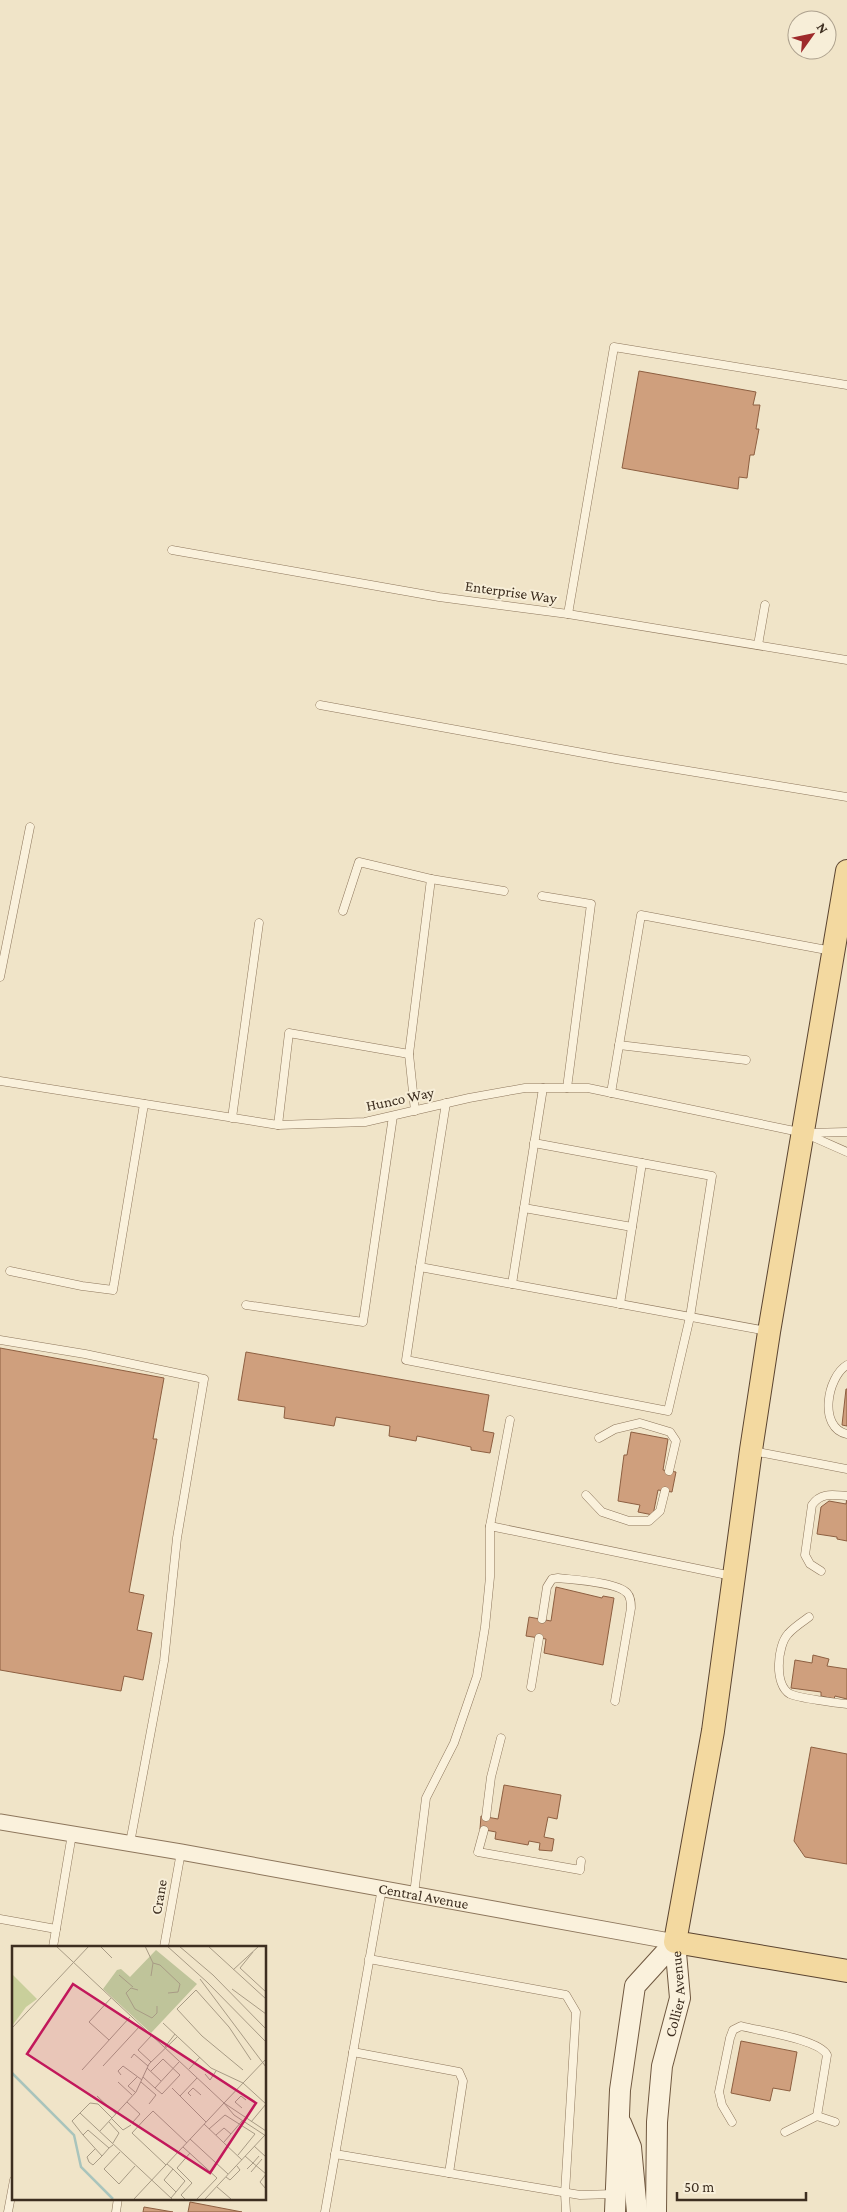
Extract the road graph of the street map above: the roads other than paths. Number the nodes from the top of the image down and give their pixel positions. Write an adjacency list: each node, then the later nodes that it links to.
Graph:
1 (847, 386): 4 (lane)
2 (172, 550): 4 (lane, Enterprise Way)
3 (765, 605): 5 (lane)
4 (568, 614): 5 (lane, Enterprise Way)
5 (758, 645): 6 (lane, Enterprise Way)
6 (847, 660)
7 (320, 706): 8 (lane)
8 (847, 797)
9 (30, 827): 17 (lane)
10 (847, 871): 16 (main road)
11 (431, 879): 12 (lane); 14 (lane); 19 (lane)
12 (504, 891)
13 (542, 896): 23 (lane)
14 (343, 911)
15 (259, 923): 29 (lane)
16 (833, 951): 18 (lane); 32 (main road)
17 (0, 977)
18 (619, 1045): 20 (lane); 24 (lane)
19 (409, 1054): 27 (lane); 30 (lane)
20 (746, 1060)
21 (0, 1081): 25 (lane, Hunco Way)
22 (543, 1088): 23 (lane, Hunco Way); 26 (lane, Hunco Way); 33 (lane)
23 (567, 1088): 24 (lane, Hunco Way)
24 (611, 1093): 32 (lane, Hunco Way)
25 (144, 1104): 29 (lane, Hunco Way); 39 (lane)
26 (446, 1104): 27 (lane, Hunco Way); 38 (lane)
27 (415, 1111): 28 (lane, Hunco Way)
28 (393, 1116): 30 (lane, Hunco Way); 42 (lane)
29 (232, 1118): 30 (lane, Hunco Way)
30 (278, 1125)
31 (847, 1132): 32 (lane, Hunco Way)
32 (804, 1133): 34 (lane, Hunco Way); 44 (main road)
33 (534, 1143): 35 (lane); 36 (lane)
34 (847, 1152)
35 (642, 1163): 37 (lane); 43 (lane)
36 (524, 1208): 37 (lane); 40 (lane)
37 (632, 1227): 41 (lane)
38 (420, 1267): 40 (lane); 43 (lane)
39 (10, 1271)
40 (512, 1284): 41 (lane)
41 (620, 1304): 43 (lane)
42 (246, 1305)
43 (690, 1317): 44 (lane)
44 (769, 1332): 50 (main road)
45 (0, 1340): 70 (lane)
46 (847, 1365): 48 (lane)
47 (510, 1420): 56 (lane)
48 (847, 1434)
49 (599, 1438): 52 (lane)
50 (751, 1450): 51 (lane); 58 (main road)
51 (847, 1469)
52 (669, 1471)
53 (664, 1491): 54 (lane)
54 (586, 1495)
55 (847, 1496): 57 (lane)
56 (490, 1526): 58 (lane); 74 (lane)
57 (821, 1572)
58 (734, 1577): 77 (main road)
59 (808, 1617): 64 (lane)
60 (542, 1619): 63 (lane)
61 (539, 1638): 62 (lane)
62 (531, 1687)
63 (615, 1701)
64 (847, 1704)
65 (501, 1738): 66 (lane)
66 (486, 1817)
67 (0, 1822): 69 (street, Central Avenue)
68 (484, 1830): 72 (lane)
69 (72, 1834): 70 (street, Central Avenue); 76 (lane)
70 (130, 1843): 71 (street, Central Avenue)
71 (182, 1852): 73 (street, Central Avenue); 79 (lane, Crane)
72 (581, 1861)
73 (382, 1888): 74 (street, Central Avenue); 80 (lane)
74 (414, 1894): 77 (street, Central Avenue)
75 (0, 1919): 76 (lane)
76 (56, 1930): 78 (lane)
77 (675, 1942): 81 (main road, Central Avenue); 83 (main road, Collier Avenue); 97 (main road, Collier Avenue)
78 (53, 1946)
79 (164, 1946)
80 (370, 1959): 82 (lane); 91 (lane)
81 (847, 1971)
82 (353, 2052): 88 (lane); 89 (lane)
83 (618, 2116): 92 (main road, Collier Avenue); 96 (main road)
84 (817, 2116): 85 (lane); 86 (lane); 87 (lane)
85 (732, 2122)
86 (834, 2122)
87 (785, 2132)
88 (335, 2154): 89 (lane); 94 (lane)
89 (449, 2173): 91 (lane)
90 (12, 2191): 93 (lane)
91 (565, 2193): 92 (lane); 95 (lane)
92 (615, 2203)
93 (8, 2212)
94 (325, 2212)
95 (566, 2212)
96 (637, 2212)
97 (656, 2212)

